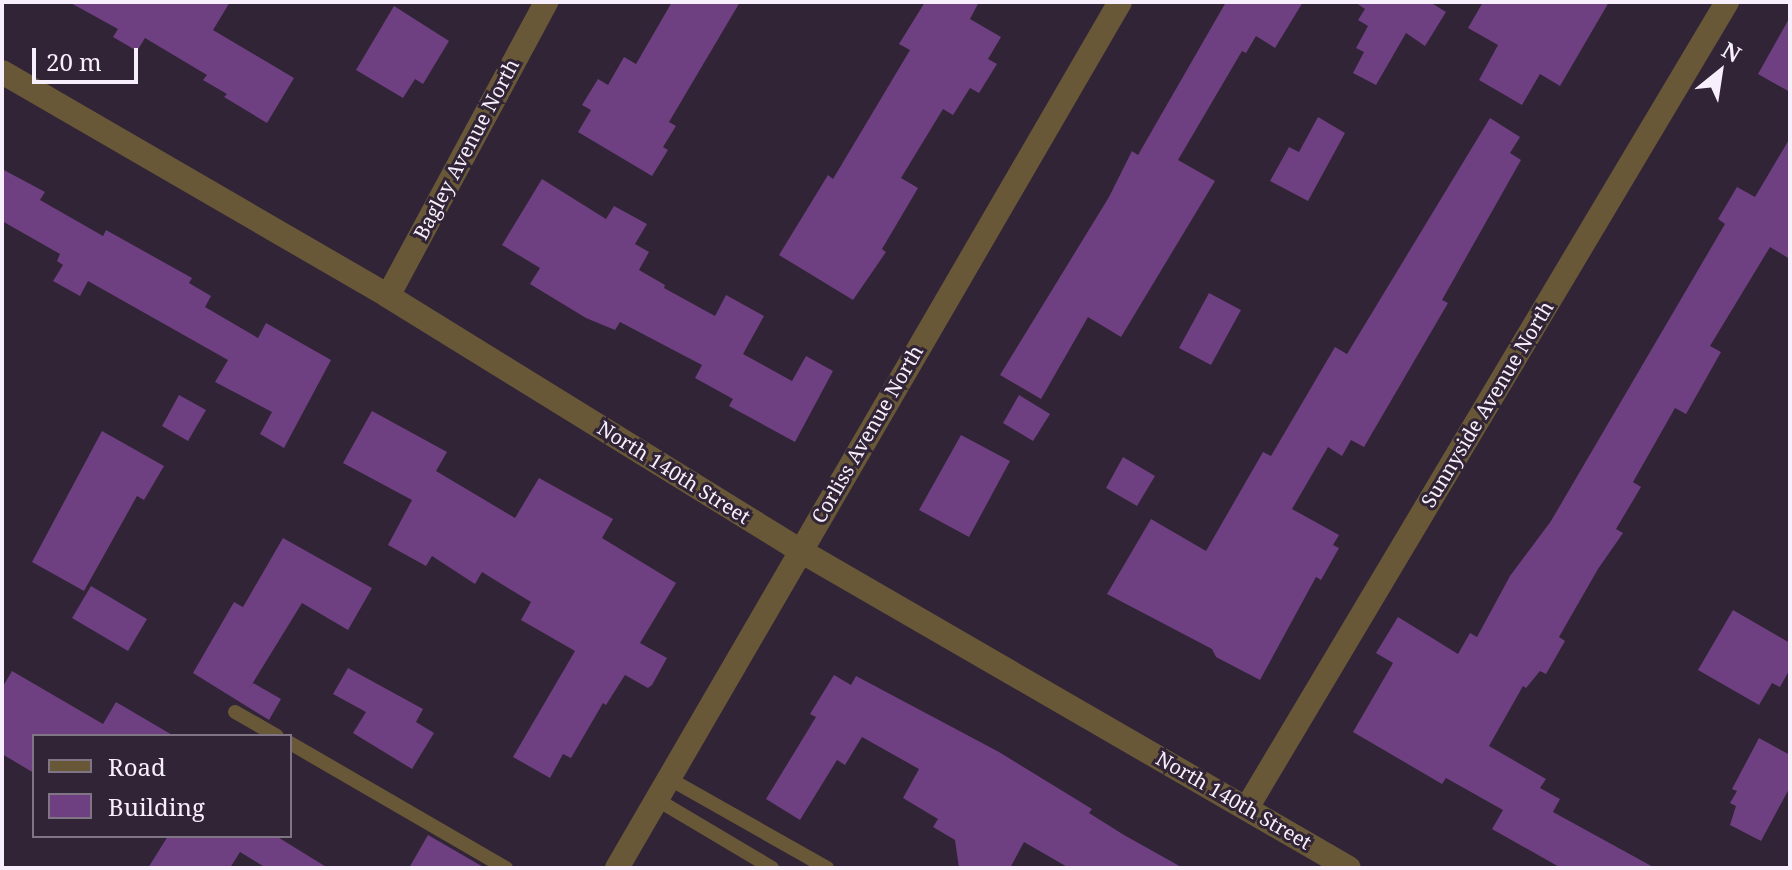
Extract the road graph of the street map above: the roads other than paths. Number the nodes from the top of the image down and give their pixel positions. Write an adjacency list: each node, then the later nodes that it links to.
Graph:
1 (546, 2): 5 (street, Bagley Avenue North)
2 (1120, 2): 6 (street, Corliss Avenue North)
3 (1727, 2): 12 (street, Sunnyside Avenue North)
4 (2, 72): 5 (street, North 140th Street)
5 (388, 296): 6 (street, North 140th Street)
6 (799, 550): 10 (street, Corliss Avenue North); 12 (street, North 140th Street)
7 (235, 712): 8 (lane)
8 (274, 734)
9 (292, 744): 13 (lane)
10 (668, 778): 11 (street, Corliss Avenue North); 16 (lane)
11 (656, 799): 14 (street, Corliss Avenue North); 15 (lane)
12 (1248, 806): 17 (street, North 140th Street)
13 (506, 868)
14 (617, 868)
15 (772, 868)
16 (827, 868)
17 (1349, 868)

